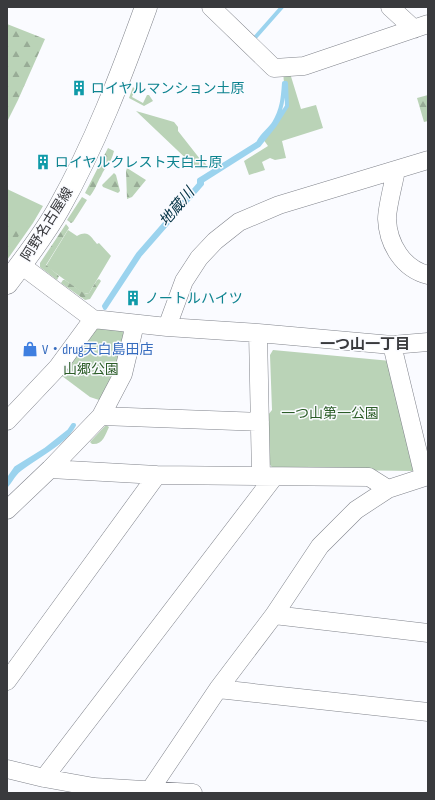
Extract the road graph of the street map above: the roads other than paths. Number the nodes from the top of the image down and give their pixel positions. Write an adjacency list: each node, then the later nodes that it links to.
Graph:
1 (146, 7): 7 (main road, 阿野名古屋線)
2 (211, 7): 4 (street)
3 (390, 7): 4 (street)
4 (421, 27)
5 (428, 160): 6 (street)
6 (396, 170): 8 (street); 12 (street)
7 (21, 265): 9 (main road, 阿野名古屋線); 10 (street)
8 (428, 274)
9 (7, 283)
10 (94, 319): 11 (street); 17 (street)
11 (135, 324): 12 (street); 16 (street)
12 (167, 327): 13 (street)
13 (258, 333): 15 (street); 18 (street)
14 (428, 342): 15 (street)
15 (392, 345): 21 (street)
16 (101, 416): 18 (street); 19 (street)
17 (7, 421)
18 (260, 422): 22 (street)
19 (50, 469): 20 (street); 24 (street)
20 (157, 476): 22 (street); 27 (street)
21 (426, 476): 23 (street)
22 (268, 477): 23 (street); 31 (street)
23 (388, 489): 25 (street)
24 (7, 510)
25 (274, 614): 26 (street); 28 (street)
26 (428, 633)
27 (7, 681)
28 (218, 689): 29 (street); 32 (street)
29 (428, 712)
30 (7, 768): 31 (street)
31 (44, 778): 32 (street)
32 (148, 792): 33 (street)
33 (193, 793)

